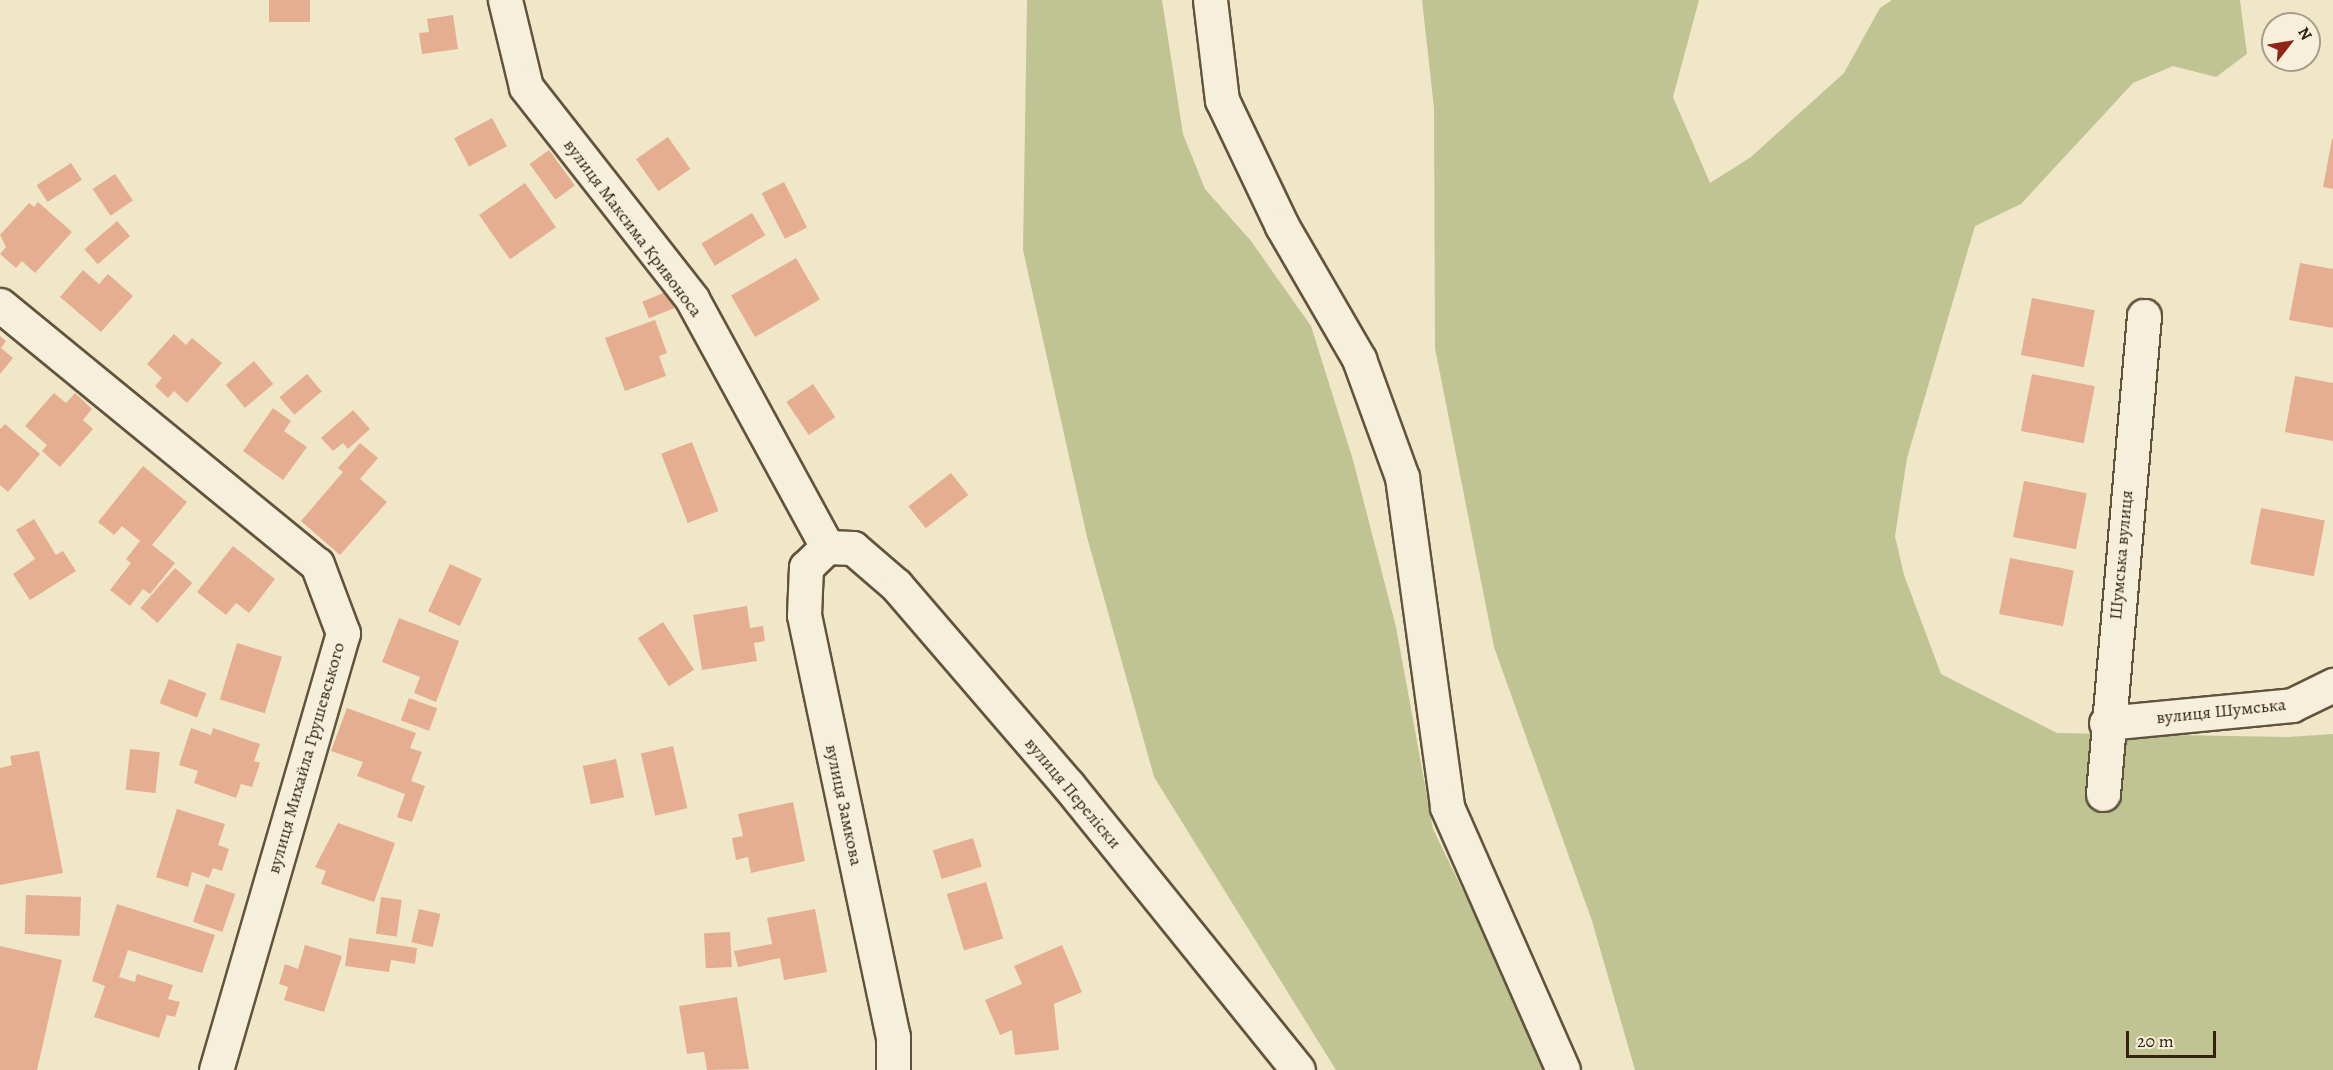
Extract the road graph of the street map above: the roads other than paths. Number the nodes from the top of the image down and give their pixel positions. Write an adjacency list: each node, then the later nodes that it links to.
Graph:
1 (505, 0): 5 (street, вулиця Максима Кривоноса)
2 (1210, 0): 12 (street)
3 (0, 306): 9 (street, вулиця Михайла Грушевського)
4 (2144, 316): 7 (street, Шумська вулиця)
5 (827, 547): 10 (street, вулиця Замкова); 11 (street, вулиця Переліски)
6 (2333, 685): 7 (street, вулиця Шумська)
7 (2106, 723): 8 (street, Шумська вулиця)
8 (2103, 794)
9 (216, 1070)
10 (893, 1070)
11 (1298, 1070)
12 (1563, 1070)

